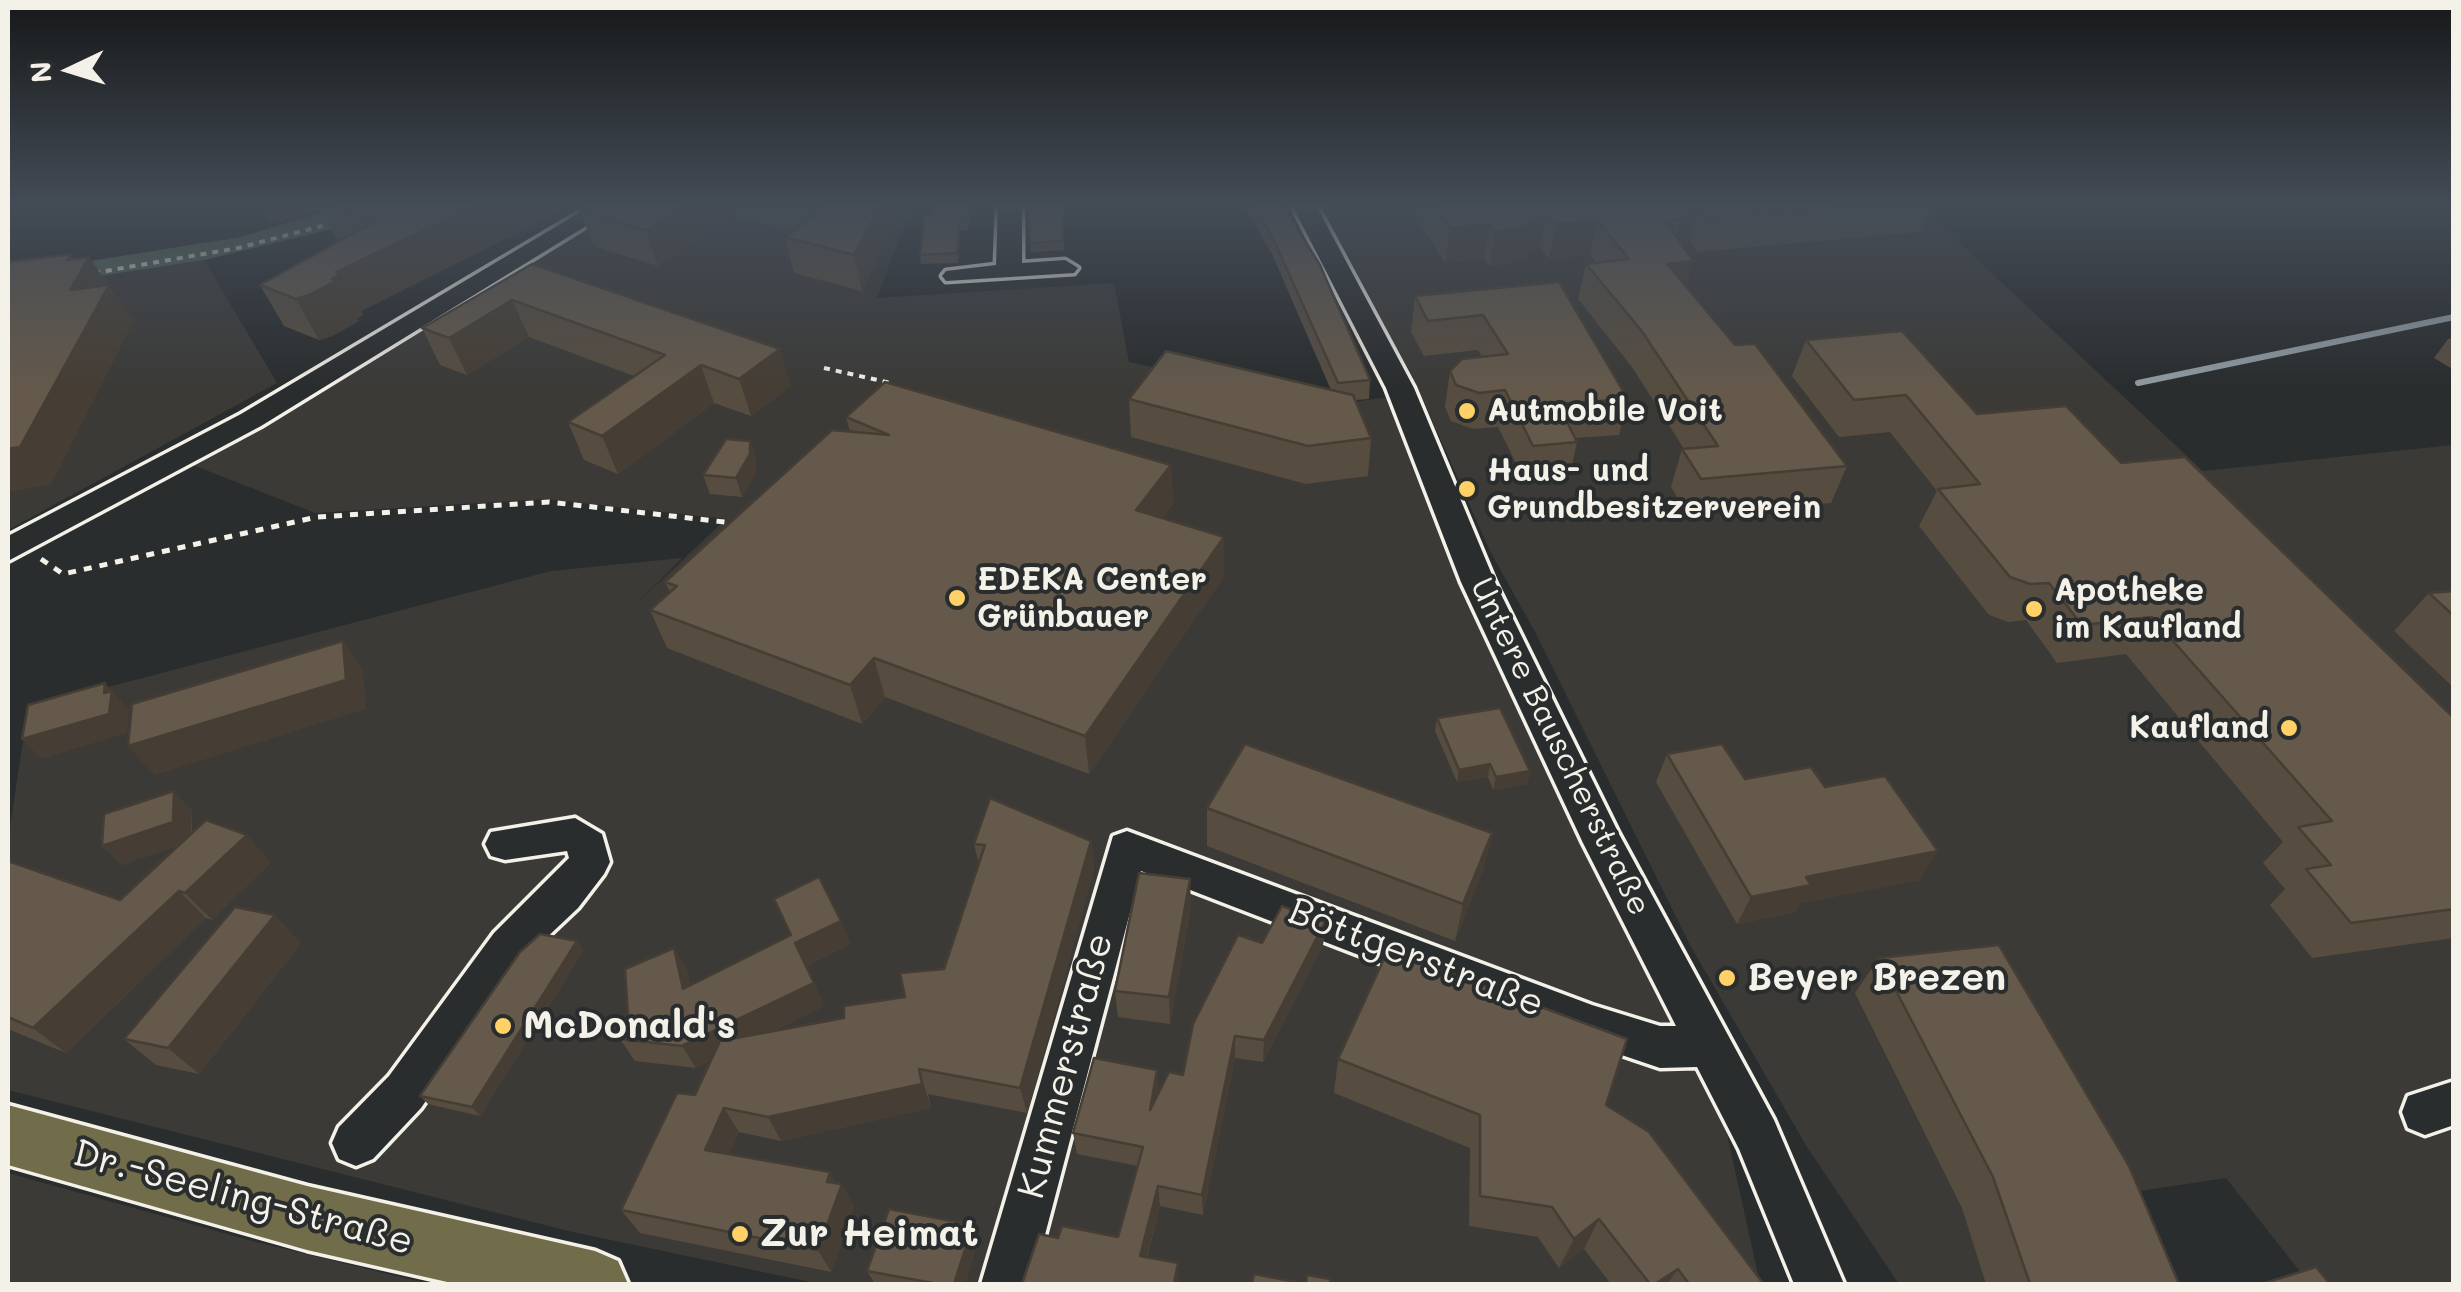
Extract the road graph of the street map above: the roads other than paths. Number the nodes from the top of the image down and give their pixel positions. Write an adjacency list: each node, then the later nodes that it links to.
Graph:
1 (505, 267): 7 (street)
2 (1009, 267): 5 (street)
3 (1337, 267): 10 (street, Untere Bauscherstraße)
4 (1065, 268): 5 (street)
5 (1009, 272): 6 (street)
6 (955, 276)
7 (12, 547)
8 (505, 844): 12 (street)
9 (1127, 848): 10 (street, Böttgerstraße); 14 (street, Kummerstraße)
10 (1710, 1046): 15 (street, Untere Bauscherstraße)
11 (8, 1135): 13 (main road, Dr.-Seeling-Straße)
12 (356, 1143)
13 (595, 1284)
14 (1006, 1284)
15 (1819, 1284)

